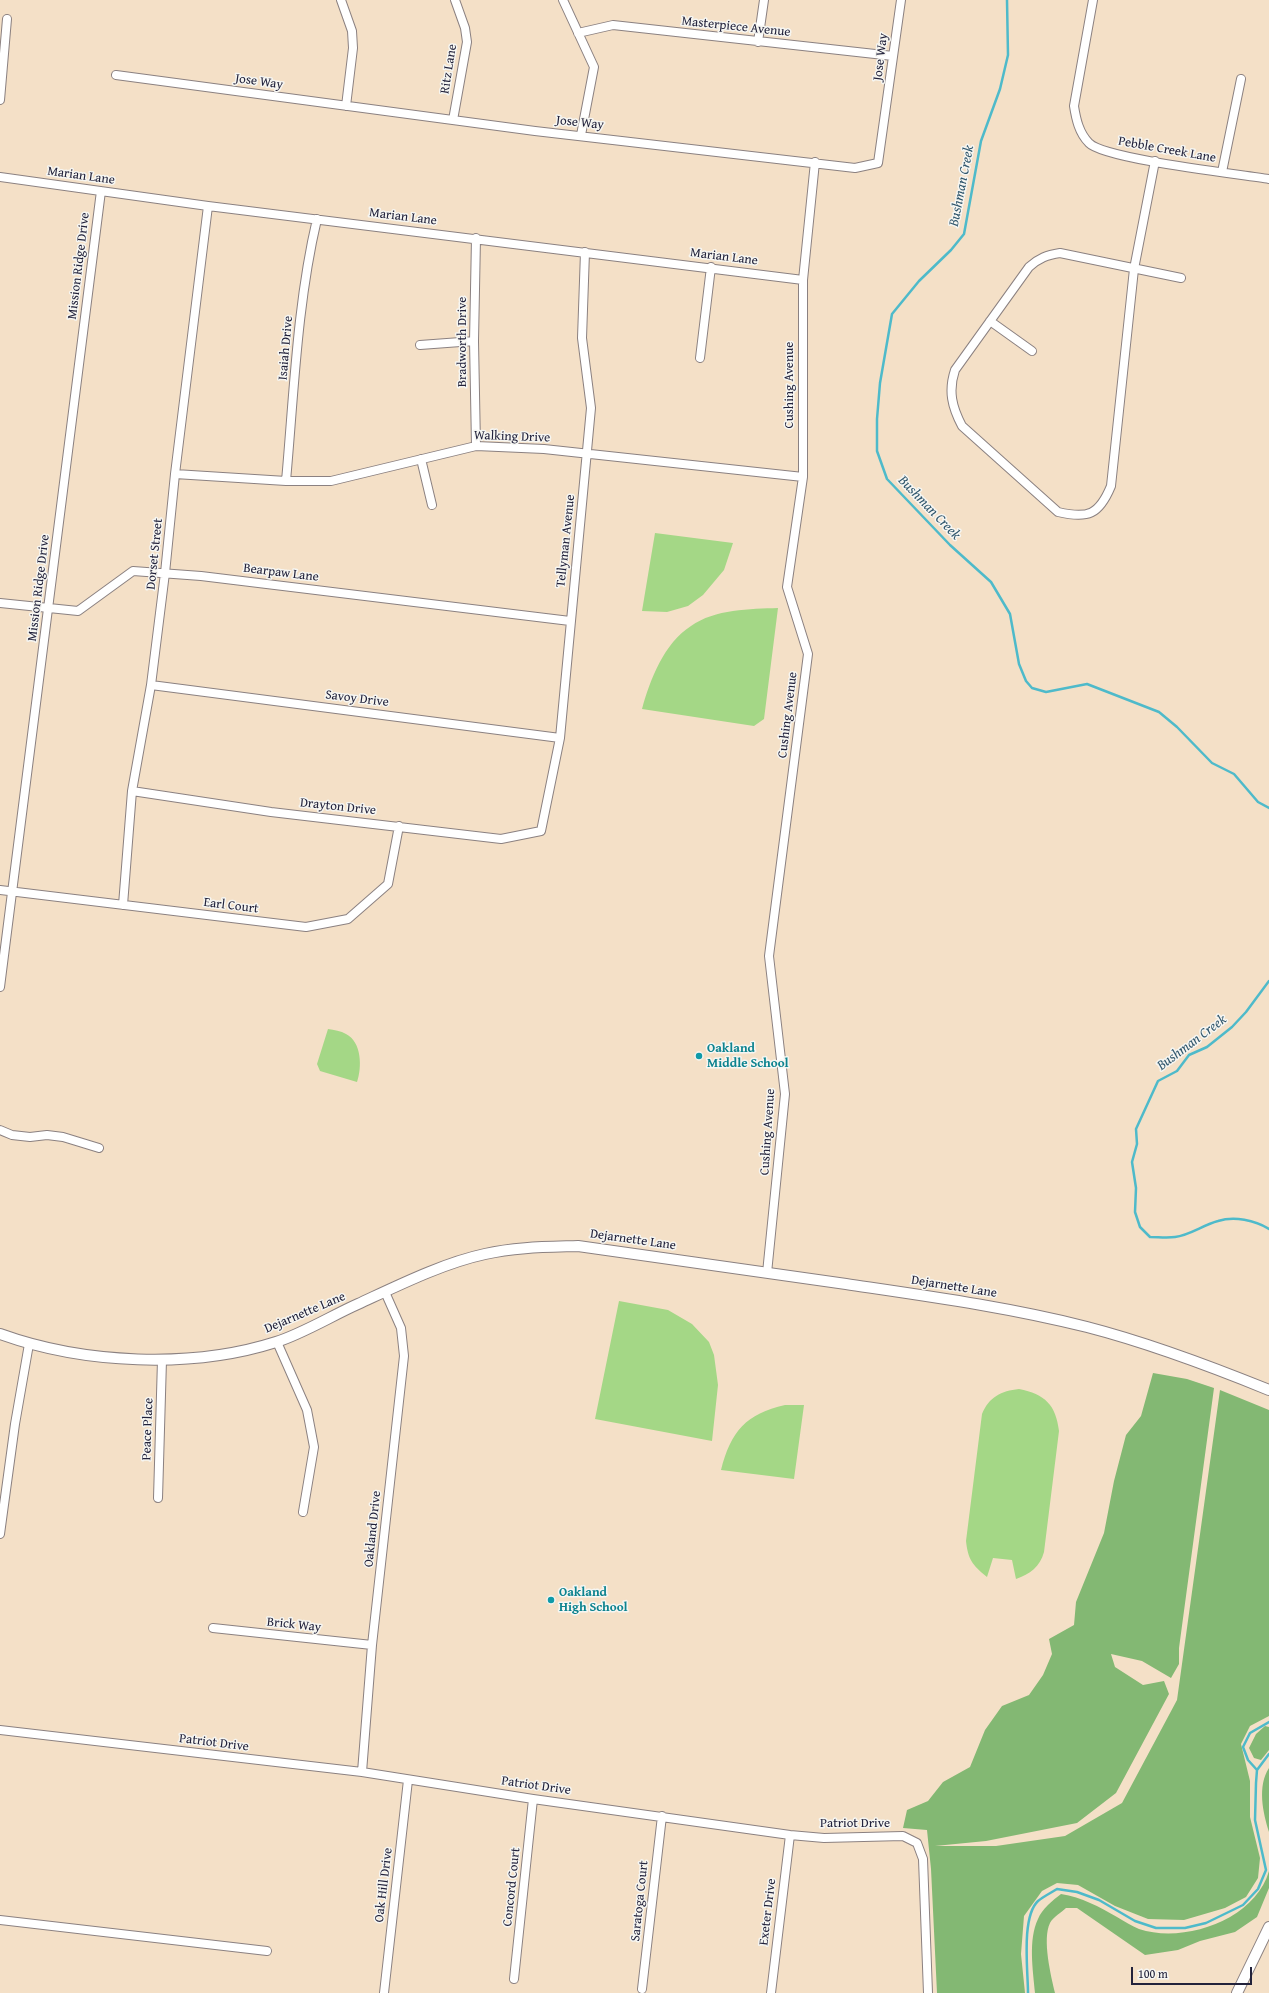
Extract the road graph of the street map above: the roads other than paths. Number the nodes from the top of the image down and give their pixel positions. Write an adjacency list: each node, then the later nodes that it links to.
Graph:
1 (341, 0): 14 (street)
2 (455, 0): 15 (street, Ritz Lane)
3 (563, 0): 8 (street)
4 (764, 0): 9 (street)
5 (901, 0): 10 (street, Jose Way)
6 (1093, 0): 17 (street, Pebble Creek Lane)
7 (7, 19): 13 (street)
8 (578, 32): 9 (street, Masterpiece Avenue); 16 (street)
9 (758, 42): 10 (street, Masterpiece Avenue)
10 (893, 56): 18 (street, Jose Way)
11 (116, 75): 14 (street, Jose Way)
12 (1241, 79): 19 (street, Pebble Creek Lane)
13 (0, 100)
14 (346, 106): 15 (street, Jose Way)
15 (453, 120): 16 (street, Jose Way)
16 (581, 135): 18 (street, Jose Way)
17 (1155, 161): 19 (street, Pebble Creek Lane); 28 (street)
18 (815, 162): 30 (street, Cushing Avenue)
19 (1222, 172): 21 (street, Pebble Creek Lane)
20 (0, 177): 22 (street, Marian Lane)
21 (1269, 179)
22 (101, 191): 23 (street, Marian Lane); 45 (street, Mission Ridge Drive)
23 (208, 206): 24 (street, Marian Lane); 39 (street, Dorset Street)
24 (317, 219): 25 (street, Marian Lane); 41 (street, Isaiah Drive)
25 (476, 238): 26 (street, Marian Lane); 32 (street, Bradworth Drive)
26 (585, 252): 27 (street, Marian Lane); 37 (street, Tellyman Avenue)
27 (710, 267): 30 (street, Marian Lane); 35 (street)
28 (1134, 270): 29 (street); 31 (street); 31 (street)
29 (1181, 278)
30 (802, 280): 40 (street, Cushing Avenue)
31 (990, 321): 34 (street)
32 (474, 341): 33 (street); 36 (street, Bradworth Drive)
33 (420, 345)
34 (1032, 351)
35 (700, 358)
36 (476, 446): 37 (street, Walking Drive); 38 (street, Walking Drive)
37 (586, 455): 40 (street, Walking Drive); 46 (street, Tellyman Avenue)
38 (421, 459): 41 (street, Walking Drive); 42 (street)
39 (175, 474): 41 (street, Walking Drive); 43 (street, Dorset Street)
40 (803, 477): 58 (street, Cushing Avenue)
41 (286, 480)
42 (432, 505)
43 (165, 573): 45 (street, Bearpaw Lane); 46 (street, Bearpaw Lane); 47 (street, Dorset Street)
44 (0, 603): 45 (street, Bearpaw Lane)
45 (48, 607): 53 (street, Mission Ridge Drive)
46 (570, 621): 48 (street, Tellyman Avenue)
47 (151, 685): 48 (street, Savoy Drive); 49 (street, Dorset Street)
48 (560, 738): 51 (street, Tellyman Avenue)
49 (132, 791): 50 (street, Drayton Drive); 54 (street, Dorset Street)
50 (399, 826): 51 (street, Drayton Drive); 54 (street, Earl Court)
51 (541, 831)
52 (0, 890): 53 (street, Earl Court)
53 (13, 892): 54 (street, Earl Court); 55 (street, Mission Ridge Drive)
54 (123, 905)
55 (0, 988)
56 (0, 1130): 57 (street)
57 (99, 1148)
58 (767, 1273): 59 (main road, Dejarnette Lane); 64 (main road, Dejarnette Lane)
59 (385, 1292): 61 (main road, Dejarnette Lane); 69 (street, Oakland Drive)
60 (0, 1334): 62 (main road, Dejarnette Lane)
61 (277, 1342): 63 (main road, Dejarnette Lane); 66 (street)
62 (29, 1344): 63 (main road, Dejarnette Lane); 67 (street)
63 (162, 1360): 65 (street, Peace Place)
64 (1269, 1390)
65 (158, 1498)
66 (303, 1512)
67 (0, 1534)
68 (213, 1628): 69 (street, Brick Way)
69 (372, 1645): 71 (street, Oakland Drive)
70 (0, 1730): 71 (street, Patriot Drive)
71 (362, 1772): 72 (street, Patriot Drive)
72 (408, 1780): 73 (street, Patriot Drive); 81 (street, Oak Hill Drive)
73 (533, 1799): 74 (street, Patriot Drive); 79 (street, Concord Court)
74 (662, 1816): 75 (street, Patriot Drive); 80 (street, Saratoga Court)
75 (790, 1834): 82 (street, Exeter Drive); 83 (street, Patriot Drive)
76 (0, 1920): 78 (street)
77 (1269, 1927): 84 (main road)
78 (267, 1950)
79 (514, 1979)
80 (642, 1989)
81 (384, 1993)
82 (771, 1993)
83 (928, 1993)
84 (1237, 1993)

